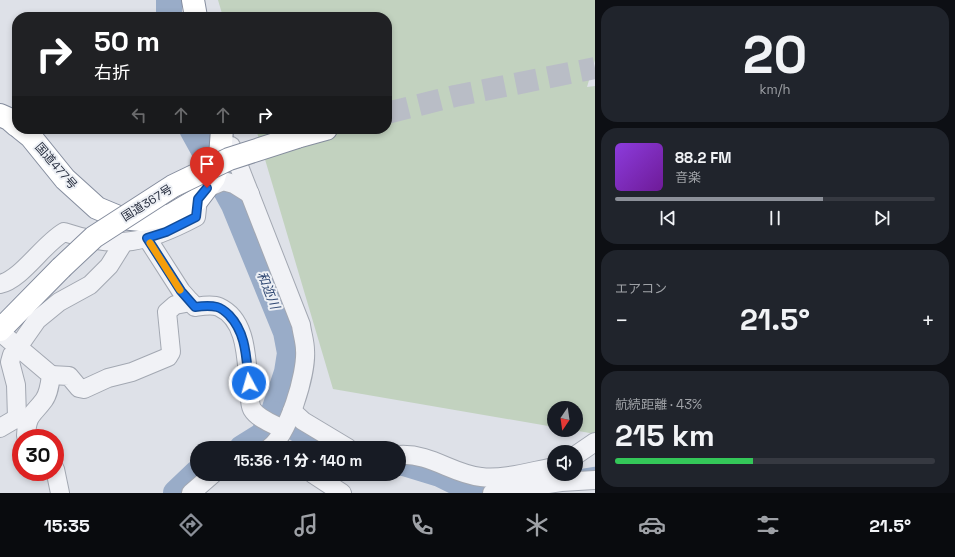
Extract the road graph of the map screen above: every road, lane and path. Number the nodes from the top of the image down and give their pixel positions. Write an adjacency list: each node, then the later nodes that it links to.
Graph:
1 (193, 0): 2 (highway)
2 (195, 12)
3 (24, 134): 7 (highway, 国道477号)
4 (222, 134): 7 (highway)
5 (225, 134): 8 (street)
6 (308, 134): 13 (highway, 国道367号, bridge)
7 (203, 194): 8 (street); 9 (street)
8 (250, 194): 17 (street)
9 (147, 238): 10 (street); 12 (street)
10 (124, 242): 11 (street); 14 (street)
11 (0, 284)
12 (191, 302): 16 (street); 20 (street)
13 (0, 331): 16 (street)
14 (23, 340)
15 (12, 355): 18 (street)
16 (51, 375): 18 (street)
17 (292, 411): 21 (street); 22 (street)
18 (24, 426): 19 (street)
19 (0, 428)
20 (275, 441)
21 (277, 441)
22 (336, 441)
23 (595, 442): 24 (street)
24 (583, 450)
25 (406, 454): 26 (street)
26 (547, 480)
27 (583, 480): 28 (street)
28 (595, 480)
29 (58, 481): 33 (street)
30 (205, 481): 34 (street)
31 (324, 481): 35 (street)
32 (560, 481): 36 (street)
33 (60, 493)
34 (191, 493)
35 (342, 493)
36 (492, 493)

